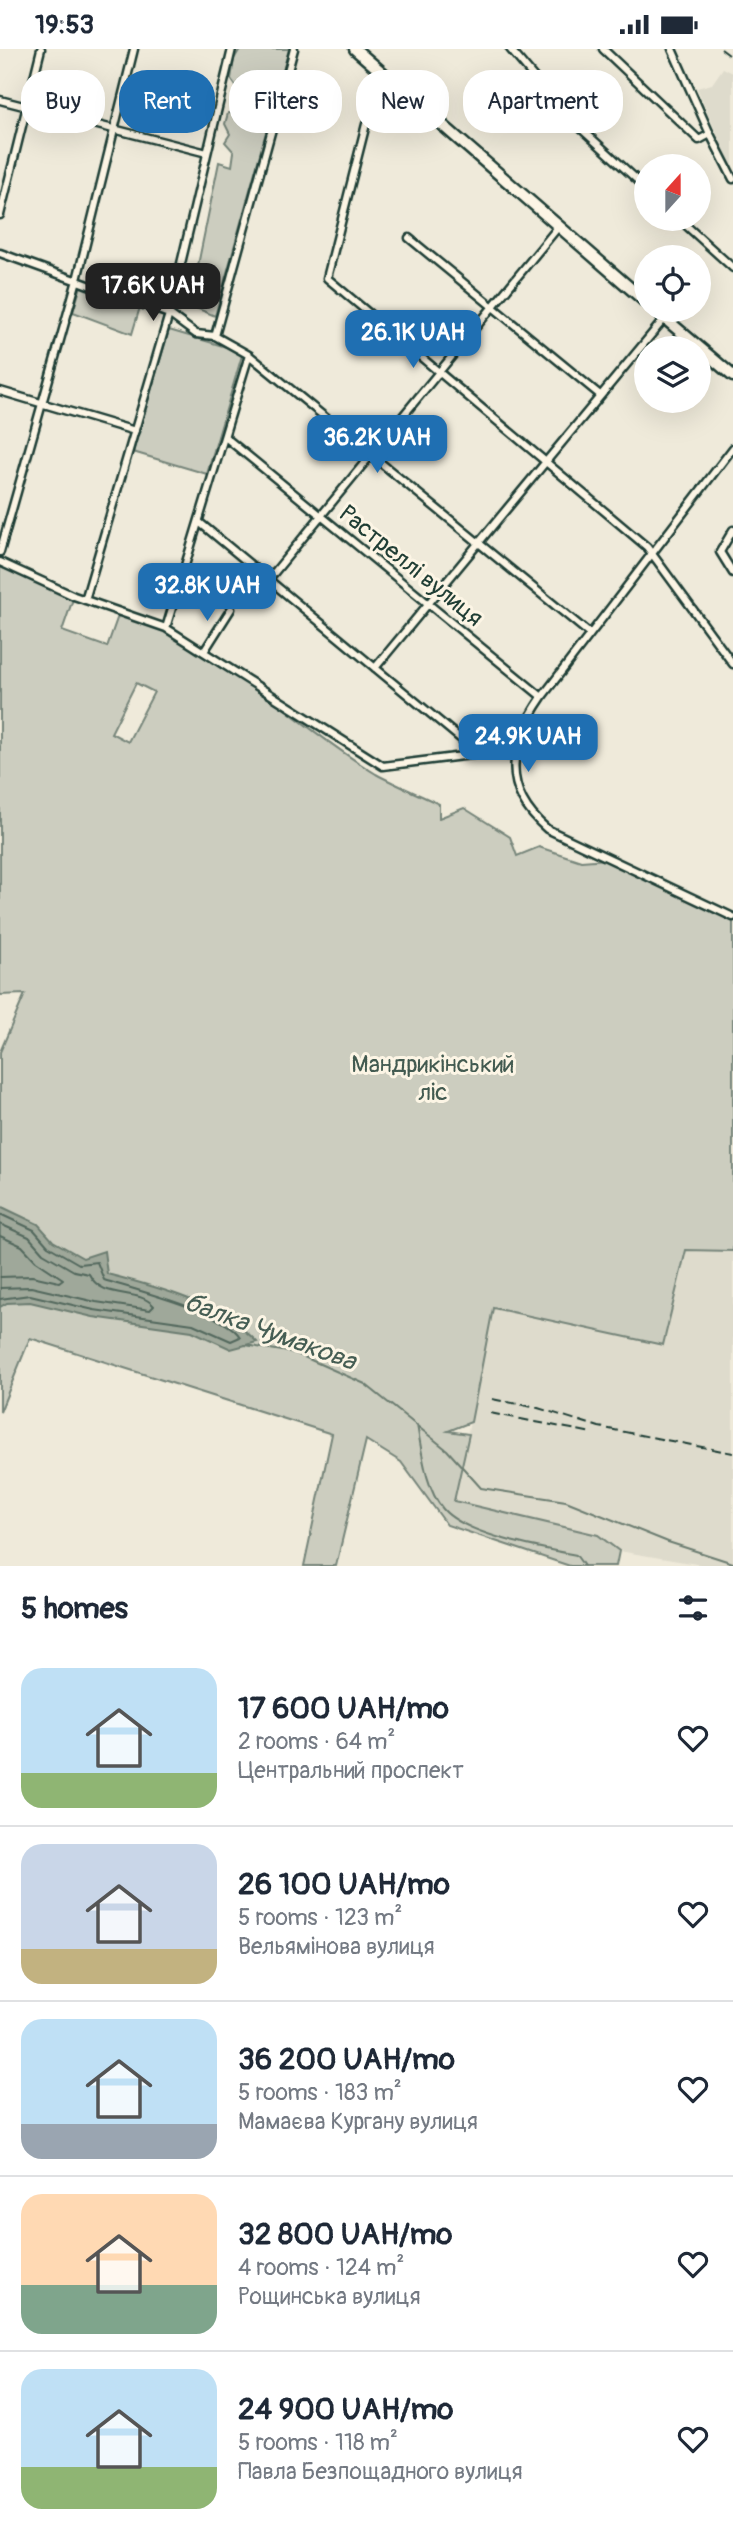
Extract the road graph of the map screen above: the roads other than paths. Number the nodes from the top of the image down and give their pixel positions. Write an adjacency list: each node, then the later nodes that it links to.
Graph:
1 (41, 49): 9 (street)
2 (134, 49): 14 (street)
3 (232, 49): 17 (street)
4 (294, 49): 32 (street)
5 (355, 49): 21 (main road)
6 (510, 49): 18 (street)
7 (603, 49): 16 (street)
8 (672, 49): 16 (street)
9 (35, 70)
10 (0, 100): 11 (street)
11 (21, 106)
12 (21, 124): 20 (street)
13 (105, 127): 14 (street)
14 (114, 129): 17 (street); 26 (street)
15 (364, 133): 34 (street)
16 (709, 134): 19 (street)
17 (207, 153): 29 (street)
18 (634, 177)
19 (733, 179)
20 (0, 215)
21 (559, 226): 27 (main road); 28 (street)
22 (692, 231): 25 (street)
23 (410, 238): 28 (street)
24 (0, 253): 26 (street)
25 (733, 268)
26 (77, 280): 29 (street); 38 (street)
27 (634, 292)
28 (492, 305): 34 (street); 37 (street)
29 (169, 314): 32 (street); 39 (street)
30 (662, 322): 37 (street)
31 (670, 322): 35 (main road)
32 (215, 336): 33 (street)
33 (249, 355): 40 (street); 42 (street)
34 (437, 373): 42 (street); 43 (street)
35 (733, 376)
36 (0, 391): 38 (street)
37 (600, 395): 43 (street)
38 (41, 403): 39 (street); 48 (street)
39 (135, 432): 53 (street)
40 (225, 437): 44 (street, Растреллі вулиця); 45 (street)
41 (733, 448): 49 (street)
42 (372, 454): 44 (street); 47 (street)
43 (546, 461): 47 (street); 49 (street)
44 (320, 517): 52 (street); 54 (street, Растреллі вулиця)
45 (199, 522): 52 (street); 56 (street)
46 (733, 530): 51 (street)
47 (480, 543): 54 (street); 57 (street)
48 (0, 552)
49 (652, 555): 57 (street); 59 (street)
50 (0, 562): 53 (street)
51 (733, 573)
52 (269, 579): 60 (street)
53 (85, 600): 56 (street)
54 (429, 605): 60 (street); 61 (street, Растреллі вулиця)
55 (231, 609): 58 (street)
56 (166, 628): 58 (street)
57 (590, 634): 61 (street)
58 (205, 650): 62 (street)
59 (733, 664)
60 (375, 668): 62 (street)
61 (542, 697): 63 (street)
62 (479, 754): 63 (street)
63 (514, 756): 64 (street)
64 (733, 917)

